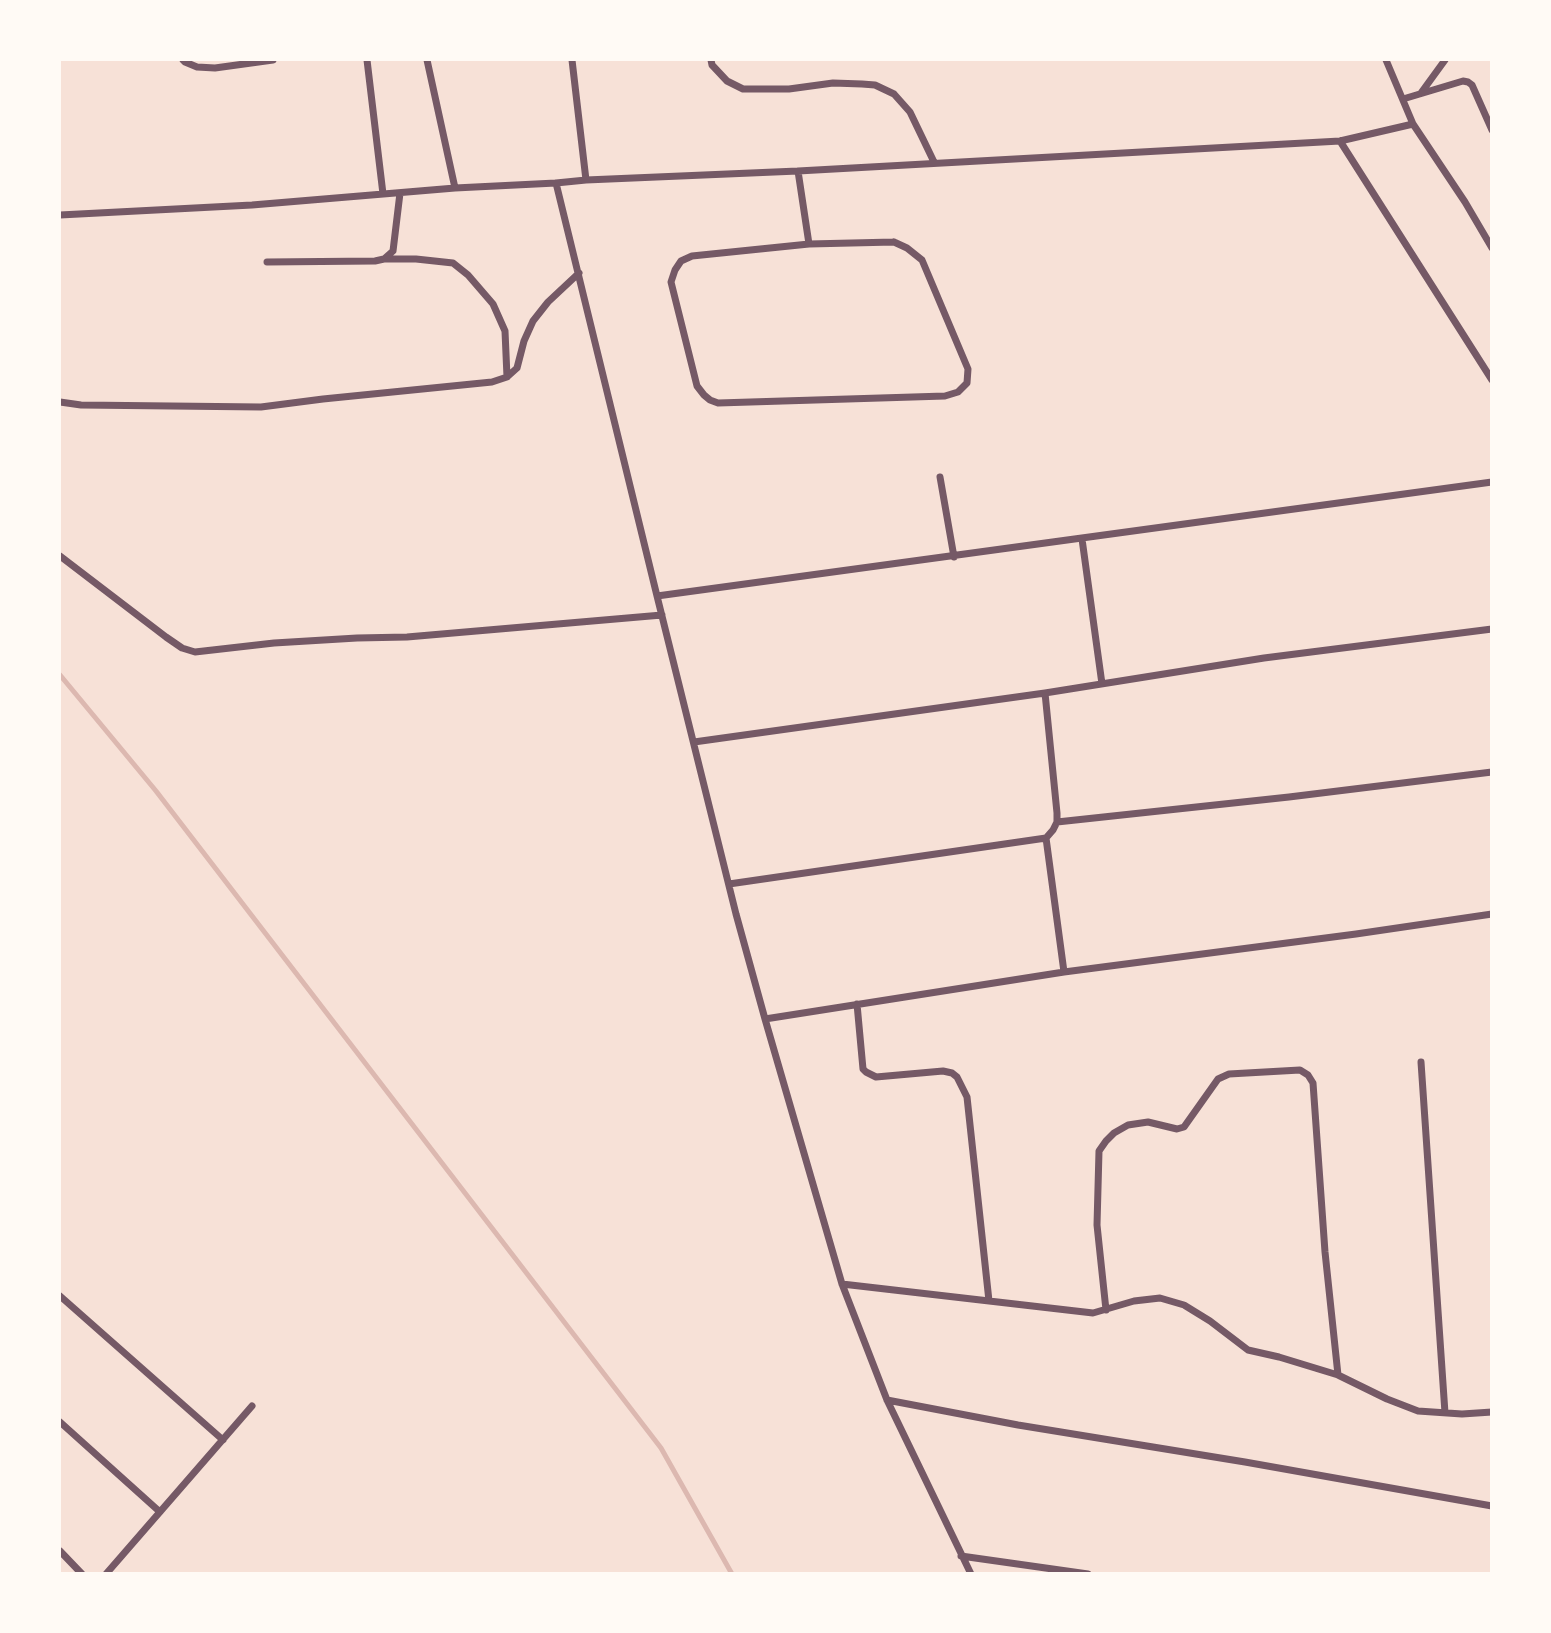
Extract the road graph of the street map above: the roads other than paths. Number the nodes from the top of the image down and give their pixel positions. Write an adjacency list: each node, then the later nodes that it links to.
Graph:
1 (183, 60): 2 (street)
2 (273, 60)
3 (367, 60): 20 (street)
4 (427, 60): 18 (street)
5 (572, 60): 16 (street)
6 (710, 60): 14 (street)
7 (1386, 60): 10 (street)
8 (1444, 60): 9 (street)
9 (1421, 94): 10 (street); 12 (street)
10 (1403, 99): 11 (street)
11 (1413, 124): 13 (street); 23 (street)
12 (1492, 130)
13 (1340, 141): 14 (street); 28 (street)
14 (934, 162): 15 (street)
15 (798, 171): 16 (street); 22 (street)
16 (586, 180): 17 (street)
17 (556, 183): 18 (street); 26 (street)
18 (454, 188): 19 (street)
19 (400, 193): 20 (street); 24 (street)
20 (383, 194): 21 (street)
21 (60, 215)
22 (810, 244): 22 (street)
23 (1492, 248)
24 (384, 259): 25 (street); 27 (street)
25 (267, 262)
26 (579, 273): 27 (street); 35 (street)
27 (507, 377): 29 (street)
28 (1492, 380)
29 (60, 402)
30 (940, 477): 34 (street)
31 (1492, 482): 32 (street)
32 (1082, 539): 34 (street); 38 (street)
33 (60, 556): 36 (street)
34 (954, 557): 35 (street)
35 (657, 596): 36 (street)
36 (662, 615): 40 (street)
37 (1492, 629): 38 (street)
38 (1102, 684): 39 (street)
39 (1045, 693): 40 (street); 42 (street)
40 (694, 742): 44 (street)
41 (1492, 772): 42 (street)
42 (1057, 822): 43 (street)
43 (1046, 838): 44 (street); 46 (street)
44 (729, 884): 48 (street)
45 (1492, 914): 46 (street)
46 (1064, 972): 47 (street)
47 (858, 1004): 48 (street); 52 (street)
48 (765, 1019): 50 (street)
49 (1421, 1062): 58 (street)
50 (842, 1284): 52 (street); 55 (street)
51 (60, 1296): 60 (street)
52 (989, 1301): 53 (street)
53 (1106, 1310): 54 (street); 54 (street)
54 (1338, 1376): 58 (street)
55 (887, 1400): 61 (street); 64 (street)
56 (252, 1406): 60 (street)
57 (1492, 1412): 58 (street)
58 (1445, 1413)
59 (60, 1422): 62 (street)
60 (223, 1440): 62 (street)
61 (1492, 1506)
62 (160, 1512): 66 (street)
63 (60, 1551): 65 (street)
64 (961, 1556): 67 (street); 68 (street)
65 (82, 1573)
66 (106, 1573)
67 (971, 1573)
68 (1088, 1573)

